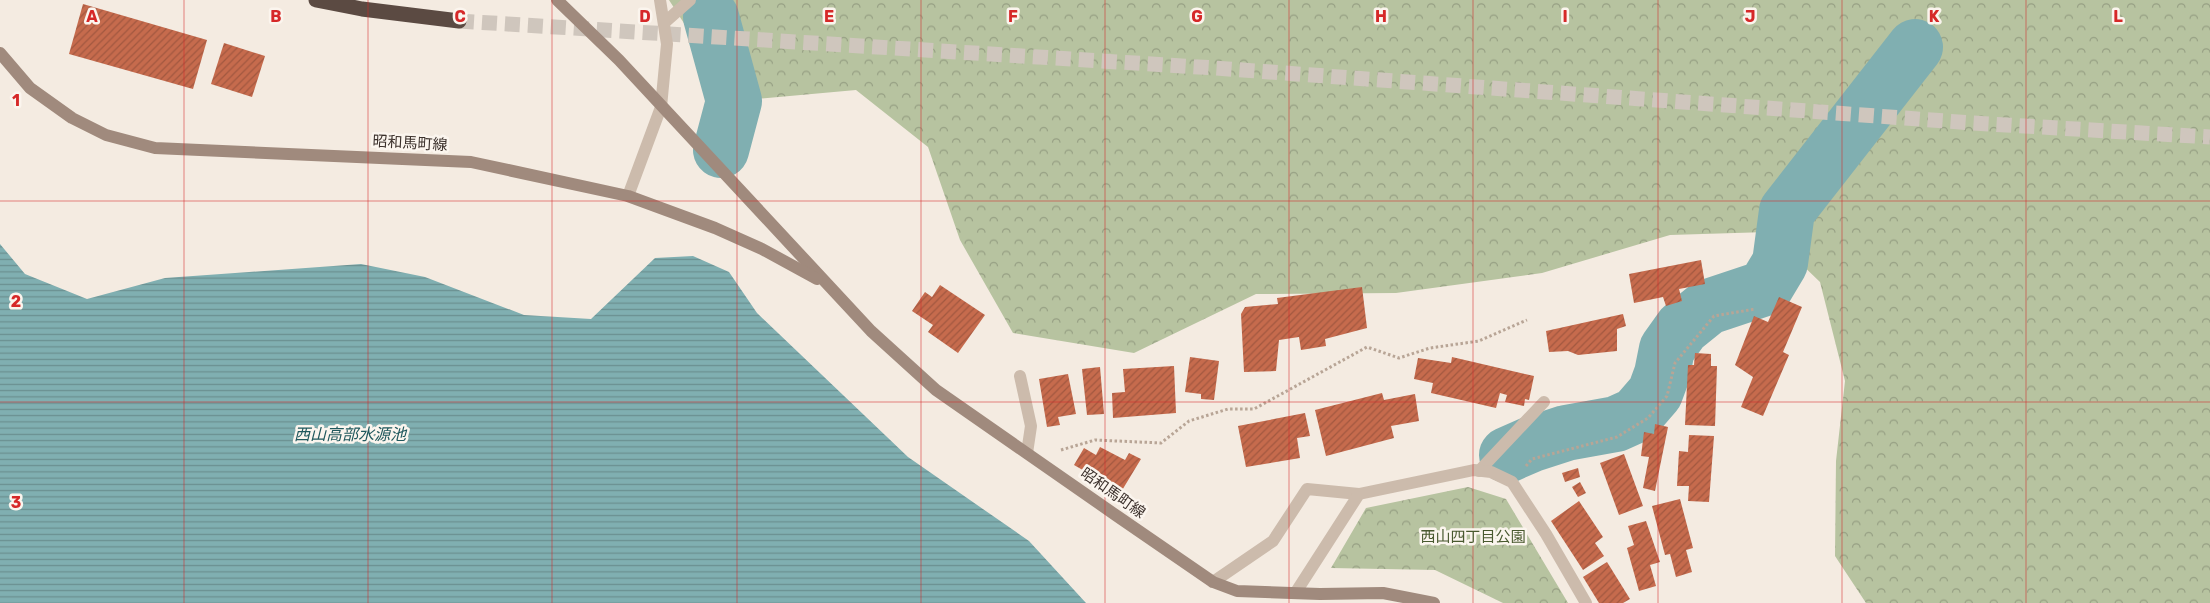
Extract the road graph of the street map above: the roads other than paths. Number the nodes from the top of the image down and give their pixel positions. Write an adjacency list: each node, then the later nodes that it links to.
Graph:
1 (316, 0): 5 (highway)
2 (557, 0): 8 (main road, 昭和馬町線)
3 (660, 0): 6 (street)
4 (690, 0): 6 (street)
5 (459, 21)
6 (664, 23): 8 (street)
7 (0, 53): 9 (main road, 昭和馬町線)
8 (662, 107): 9 (street); 10 (main road, 昭和馬町線)
9 (628, 196): 10 (main road, 昭和馬町線)
10 (828, 285): 13 (main road, 昭和馬町線)
11 (1020, 376): 13 (street)
12 (1544, 402): 14 (street)
13 (1027, 453): 16 (main road, 昭和馬町線)
14 (1479, 471): 15 (street); 19 (street)
15 (1359, 494): 16 (street); 17 (street)
16 (1213, 582): 17 (main road, 昭和馬町線)
17 (1296, 592): 18 (main road, 昭和馬町線)
18 (1434, 603)
19 (1586, 603)

